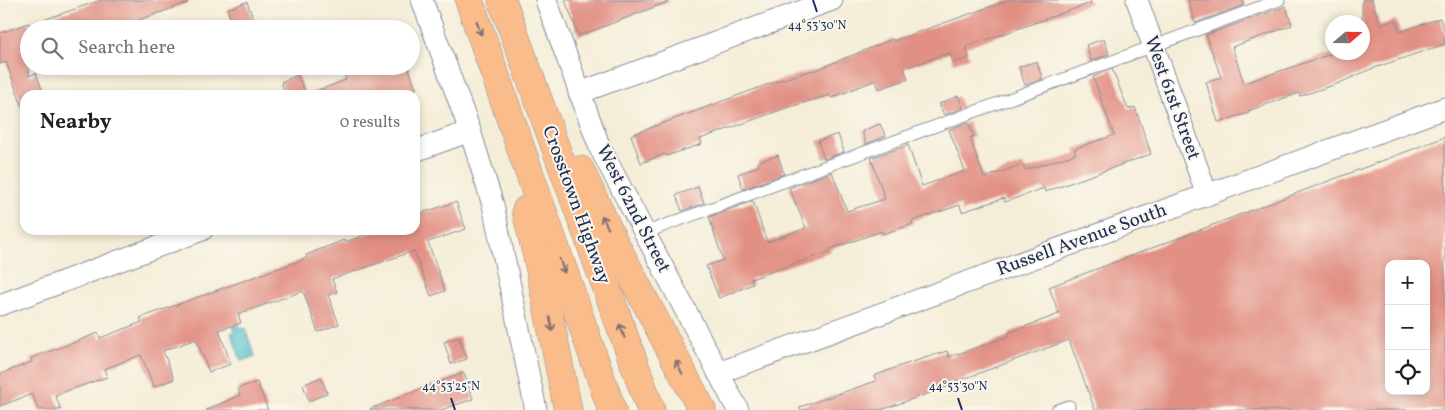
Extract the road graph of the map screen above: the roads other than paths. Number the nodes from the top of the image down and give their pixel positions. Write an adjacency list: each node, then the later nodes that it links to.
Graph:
1 (422, 0): 13 (street)
2 (469, 0): 10 (highway, Crosstown Highway, one-way to 10)
3 (502, 0): 8 (highway, Crosstown Highway)
4 (546, 0): 11 (street, West 62nd Street)
5 (832, 0): 11 (street)
6 (1137, 0): 9 (street, West 61st Street)
7 (1279, 0): 9 (lane)
8 (515, 36): 24 (highway, Crosstown Highway, one-way to 8); 25 (highway, one-way to 8)
9 (1153, 46): 15 (street, West 61st Street); 16 (lane)
10 (489, 55): 22 (highway, one-way to 22); 23 (highway, Crosstown Highway, one-way to 23)
11 (579, 93): 16 (street, West 62nd Street)
12 (1445, 108): 15 (street, Russell Avenue South)
13 (470, 131): 14 (street); 21 (street)
14 (420, 149)
15 (1207, 195): 19 (street, Russell Avenue South)
16 (644, 233): 19 (street, West 62nd Street)
17 (188, 235): 18 (street)
18 (0, 304)
19 (718, 373): 26 (street, West 62nd Street)
20 (1069, 406): 27 (lane)
21 (536, 410)
22 (568, 410)
23 (612, 410)
24 (650, 410)
25 (702, 410)
26 (738, 410)
27 (1057, 410)

